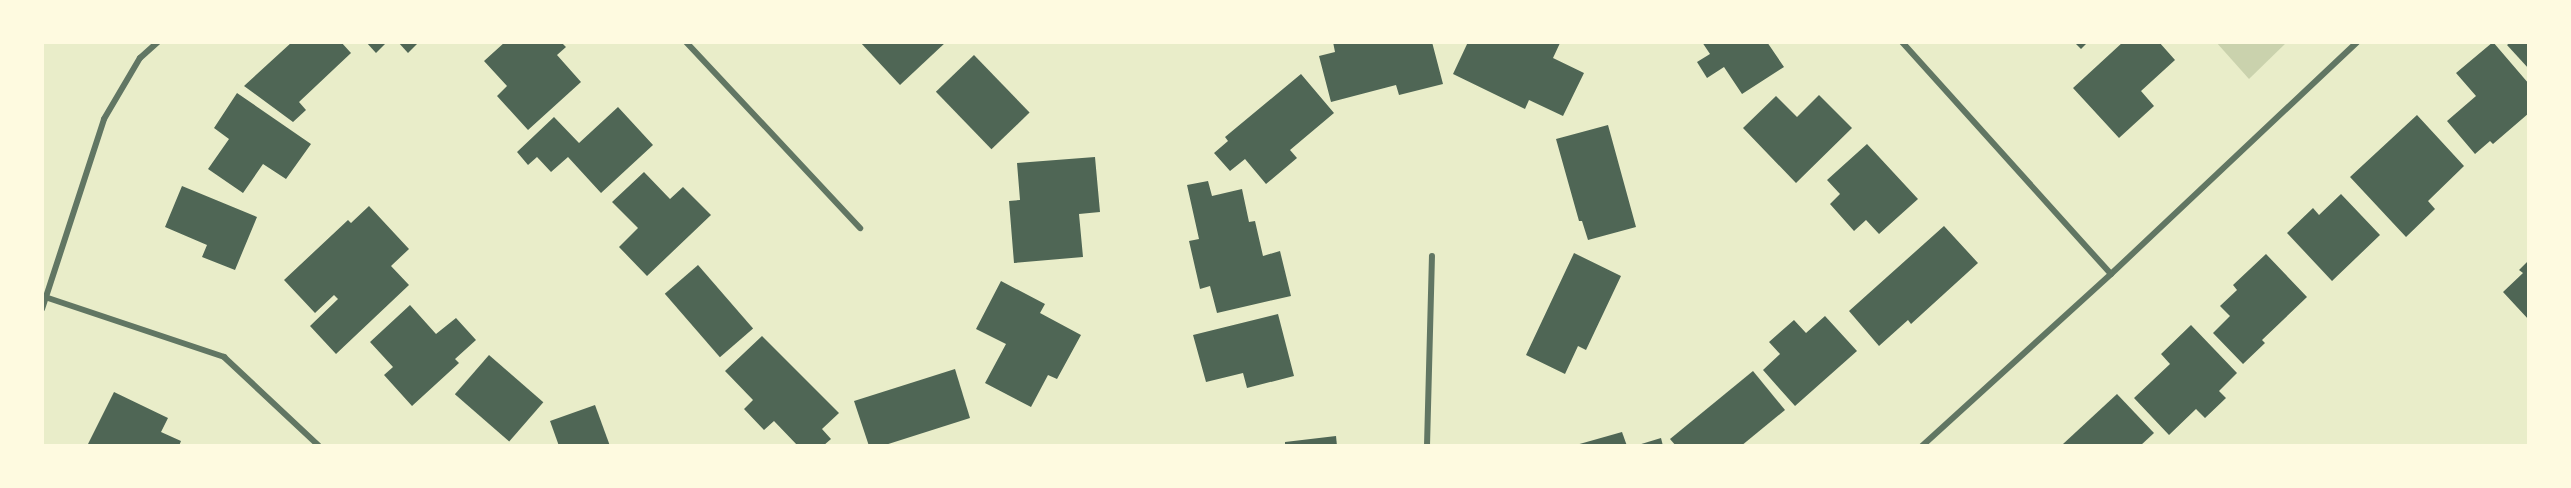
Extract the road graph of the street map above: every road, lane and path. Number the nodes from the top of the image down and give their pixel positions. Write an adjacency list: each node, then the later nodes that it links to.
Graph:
1 (158, 42): 8 (street)
2 (686, 42): 5 (street)
3 (1902, 42): 7 (street)
4 (2357, 42): 7 (street)
5 (860, 228)
6 (1432, 256): 11 (street)
7 (2111, 274): 12 (street)
8 (48, 298): 9 (street); 10 (street)
9 (42, 309)
10 (319, 446)
11 (1427, 446)
12 (1922, 446)

